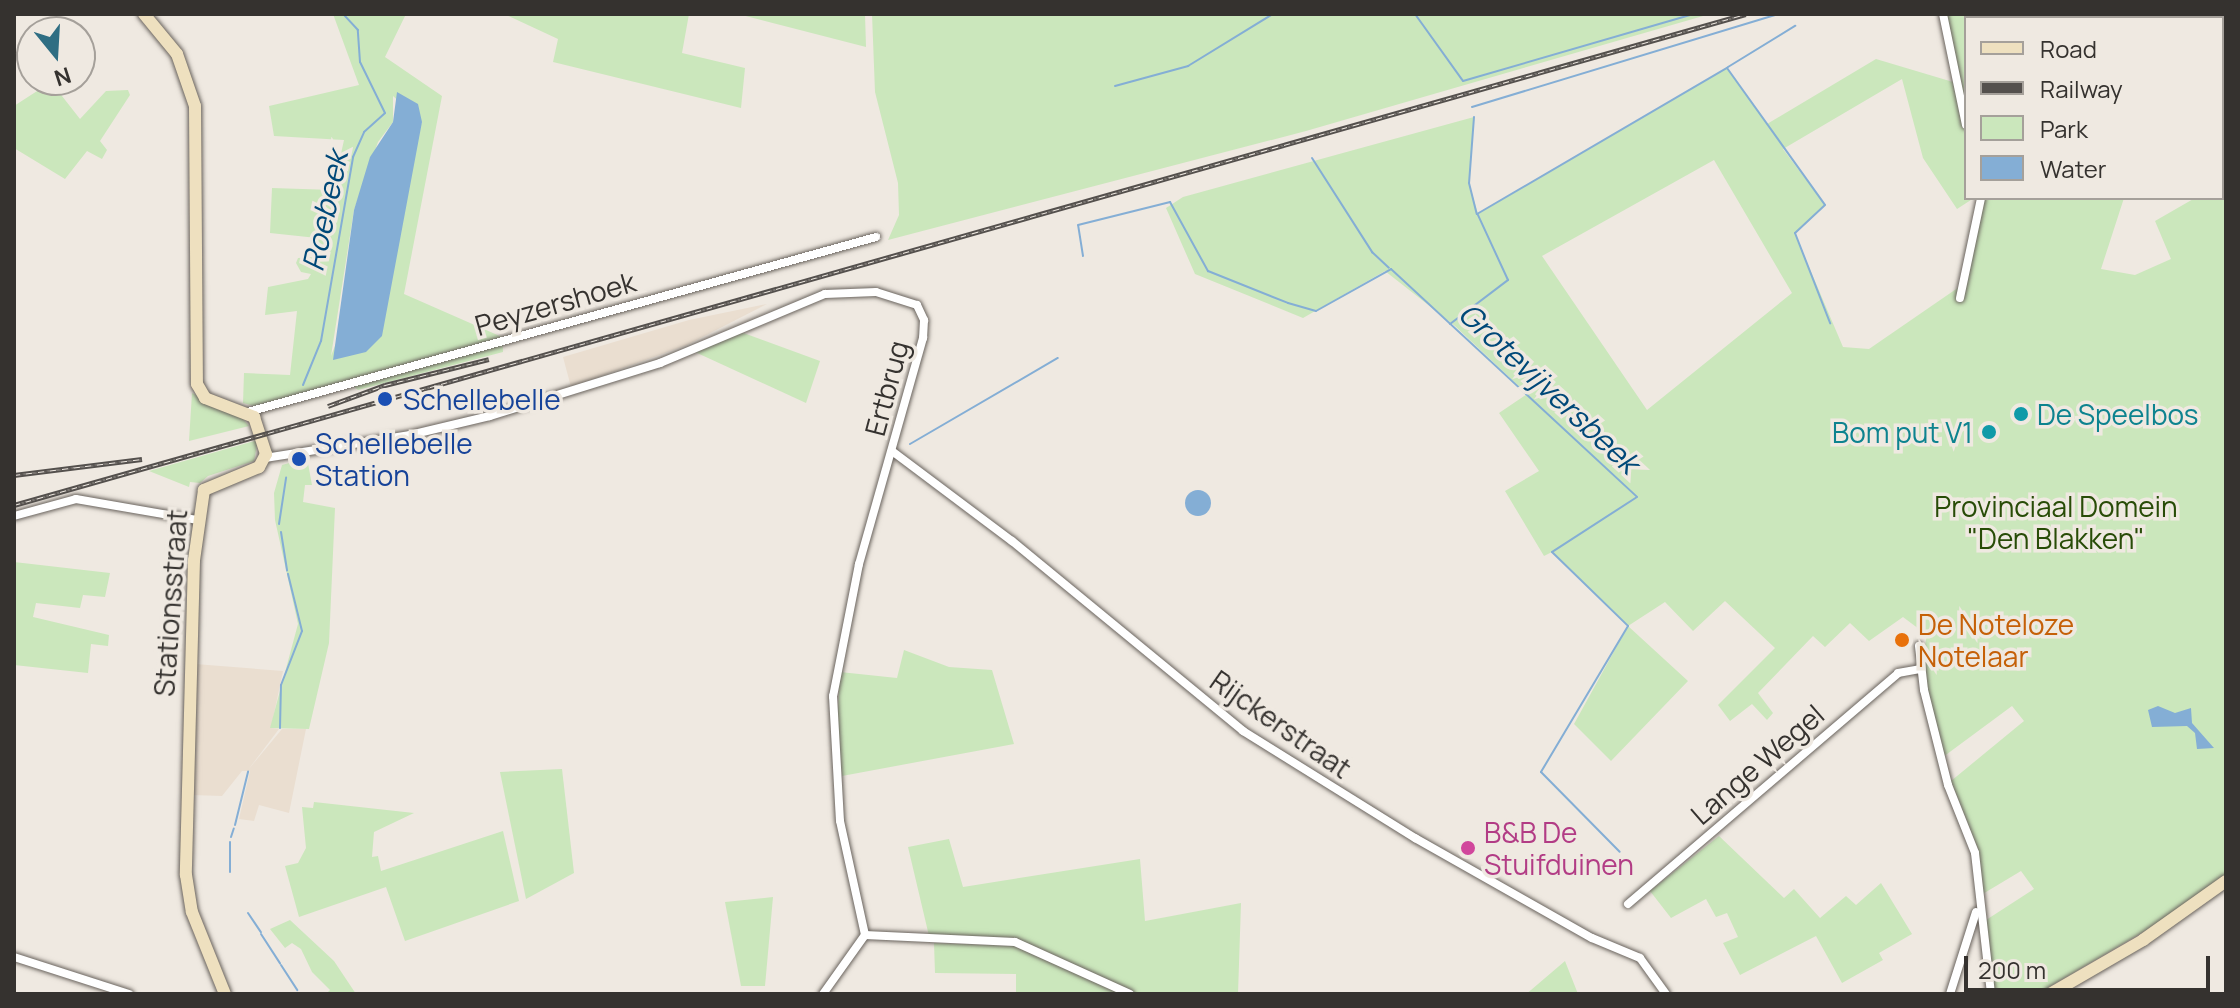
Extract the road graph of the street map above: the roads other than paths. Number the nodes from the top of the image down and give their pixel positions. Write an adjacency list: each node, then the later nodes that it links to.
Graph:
1 (144, 14): 7 (street)
2 (1943, 14): 3 (street)
3 (1964, 115)
4 (1981, 200): 6 (street)
5 (876, 237): 7 (street, Peyzershoek)
6 (1960, 298)
7 (248, 412): 9 (street)
8 (892, 451): 9 (street, Ertbrug); 17 (street, Ertbrug); 23 (street, Rijckerstraat)
9 (265, 458): 11 (street, Stationsstraat)
10 (14, 516): 11 (street)
11 (198, 520): 20 (street, Stationsstraat)
12 (1919, 646): 13 (street)
13 (1920, 669): 15 (street); 16 (street, Lange Wegel)
14 (2226, 881): 26 (street)
15 (1978, 888): 24 (street); 25 (street)
16 (1628, 904)
17 (865, 935): 21 (street); 22 (street)
18 (14, 957): 19 (street)
19 (129, 994)
20 (225, 994)
21 (823, 994)
22 (1130, 994)
23 (1666, 994)
24 (1950, 994)
25 (1991, 994)
26 (2050, 994)

